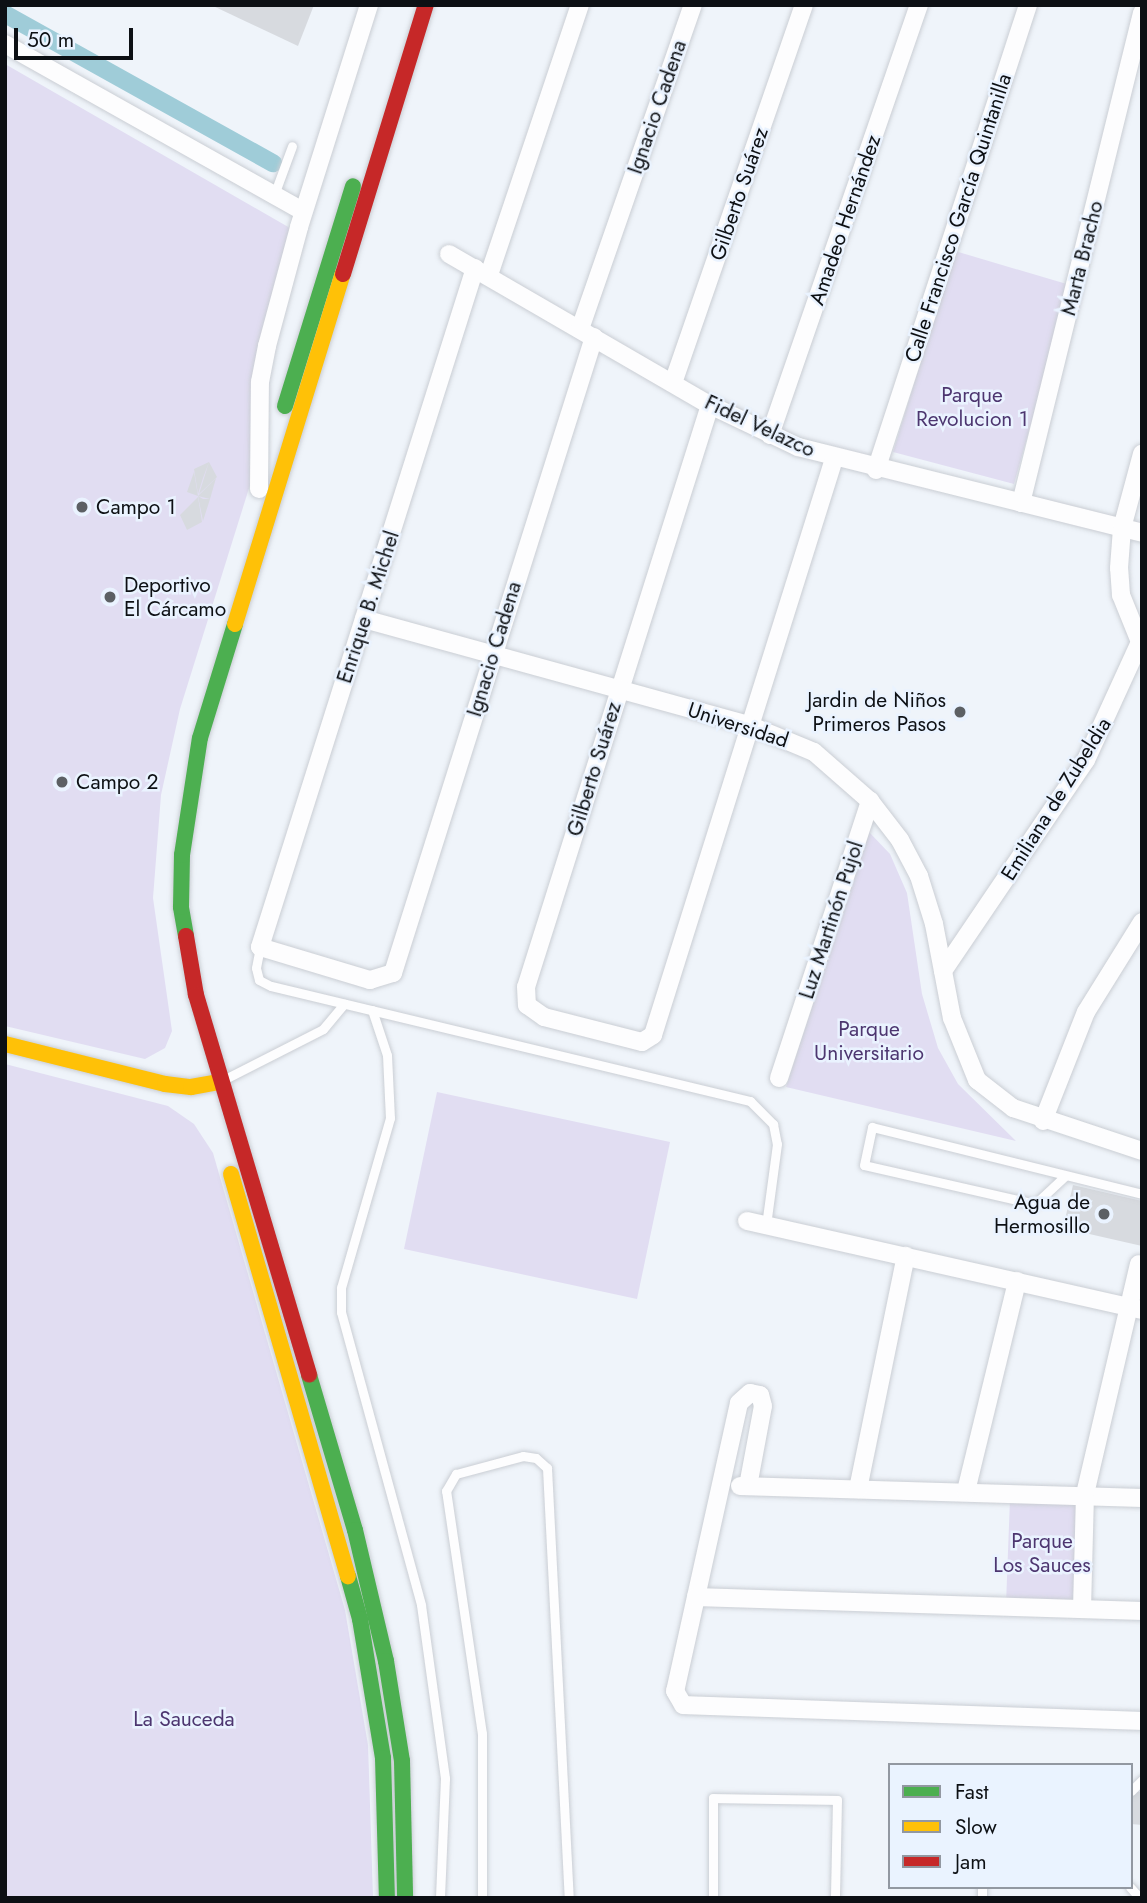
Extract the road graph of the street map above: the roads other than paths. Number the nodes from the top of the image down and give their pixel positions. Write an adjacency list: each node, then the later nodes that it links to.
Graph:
1 (369, 5): 13 (street)
2 (409, 5): 23 (main road)
3 (425, 5): 40 (main road)
4 (580, 5): 15 (street, Enrique B. Michel)
5 (693, 5): 16 (street, Ignacio Cadena)
6 (804, 5): 17 (street, Gilberto Suárez)
7 (919, 5): 19 (street, Amadeo Hernández)
8 (1028, 5): 22 (street, Calle Francisco García Quintanilla)
9 (1142, 13): 24 (street, Marta Bracho)
10 (5, 44): 12 (street)
11 (292, 146): 12 (lane)
12 (274, 195): 13 (street)
13 (303, 211): 23 (street)
14 (449, 254): 15 (street, Fidel Velazco)
15 (482, 272): 16 (street, Fidel Velazco); 27 (street, Enrique B. Michel)
16 (587, 333): 17 (street, Fidel Velazco); 29 (street, Ignacio Cadena)
17 (673, 383): 18 (street, Fidel Velazco)
18 (710, 405): 19 (street, Fidel Velazco); 30 (street, Gilberto Suárez)
19 (770, 435): 21 (street, Fidel Velazco)
20 (1142, 454): 25 (street, Emiliana de Zubeldia)
21 (834, 459): 22 (street, Fidel Velazco); 31 (street)
22 (876, 470): 24 (street, Fidel Velazco)
23 (259, 489): 40 (main road)
24 (1021, 503): 25 (street, Fidel Velazco)
25 (1122, 528): 26 (street, Fidel Velazco); 28 (street, Emiliana de Zubeldia)
26 (1142, 533)
27 (364, 619): 29 (street, Universidad); 34 (street, Enrique B. Michel)
28 (1141, 642): 35 (street, Emiliana de Zubeldia)
29 (491, 655): 30 (street, Universidad); 34 (street, Ignacio Cadena)
30 (620, 690): 31 (street, Universidad); 31 (street, Gilberto Suárez)
31 (750, 725): 32 (street, Universidad)
32 (870, 802): 35 (street, Universidad); 39 (street, Luz Martinón Pujol)
33 (1142, 922): 41 (street)
34 (260, 947): 36 (lane)
35 (943, 971): 41 (street, Universidad)
36 (344, 1004): 37 (lane); 40 (lane)
37 (372, 1010): 46 (lane); 63 (lane)
38 (5, 1044): 40 (main road)
39 (779, 1078)
40 (213, 1083): 61 (main road); 62 (main road)
41 (1043, 1121): 42 (street, Universidad)
42 (1142, 1151)
43 (1065, 1176): 43 (lane); 44 (lane)
44 (1142, 1194)
45 (747, 1221): 46 (street)
46 (766, 1225): 47 (street)
47 (906, 1256): 49 (street); 53 (street)
48 (1139, 1264): 50 (street)
49 (1017, 1281): 50 (street); 54 (street)
50 (1136, 1309): 55 (street)
51 (722, 1485): 52 (street); 52 (street); 57 (street)
52 (748, 1486): 53 (street)
53 (858, 1489): 54 (street)
54 (966, 1491): 55 (street)
55 (1085, 1494): 56 (street); 58 (street)
56 (1142, 1498)
57 (696, 1597): 58 (street); 60 (street)
58 (1082, 1609): 59 (street)
59 (1142, 1611)
60 (1142, 1721)
61 (387, 1898)
62 (405, 1898)
63 (440, 1898)
64 (482, 1898): 65 (lane)
65 (569, 1898)
66 (713, 1898): 67 (lane)
67 (835, 1898)

